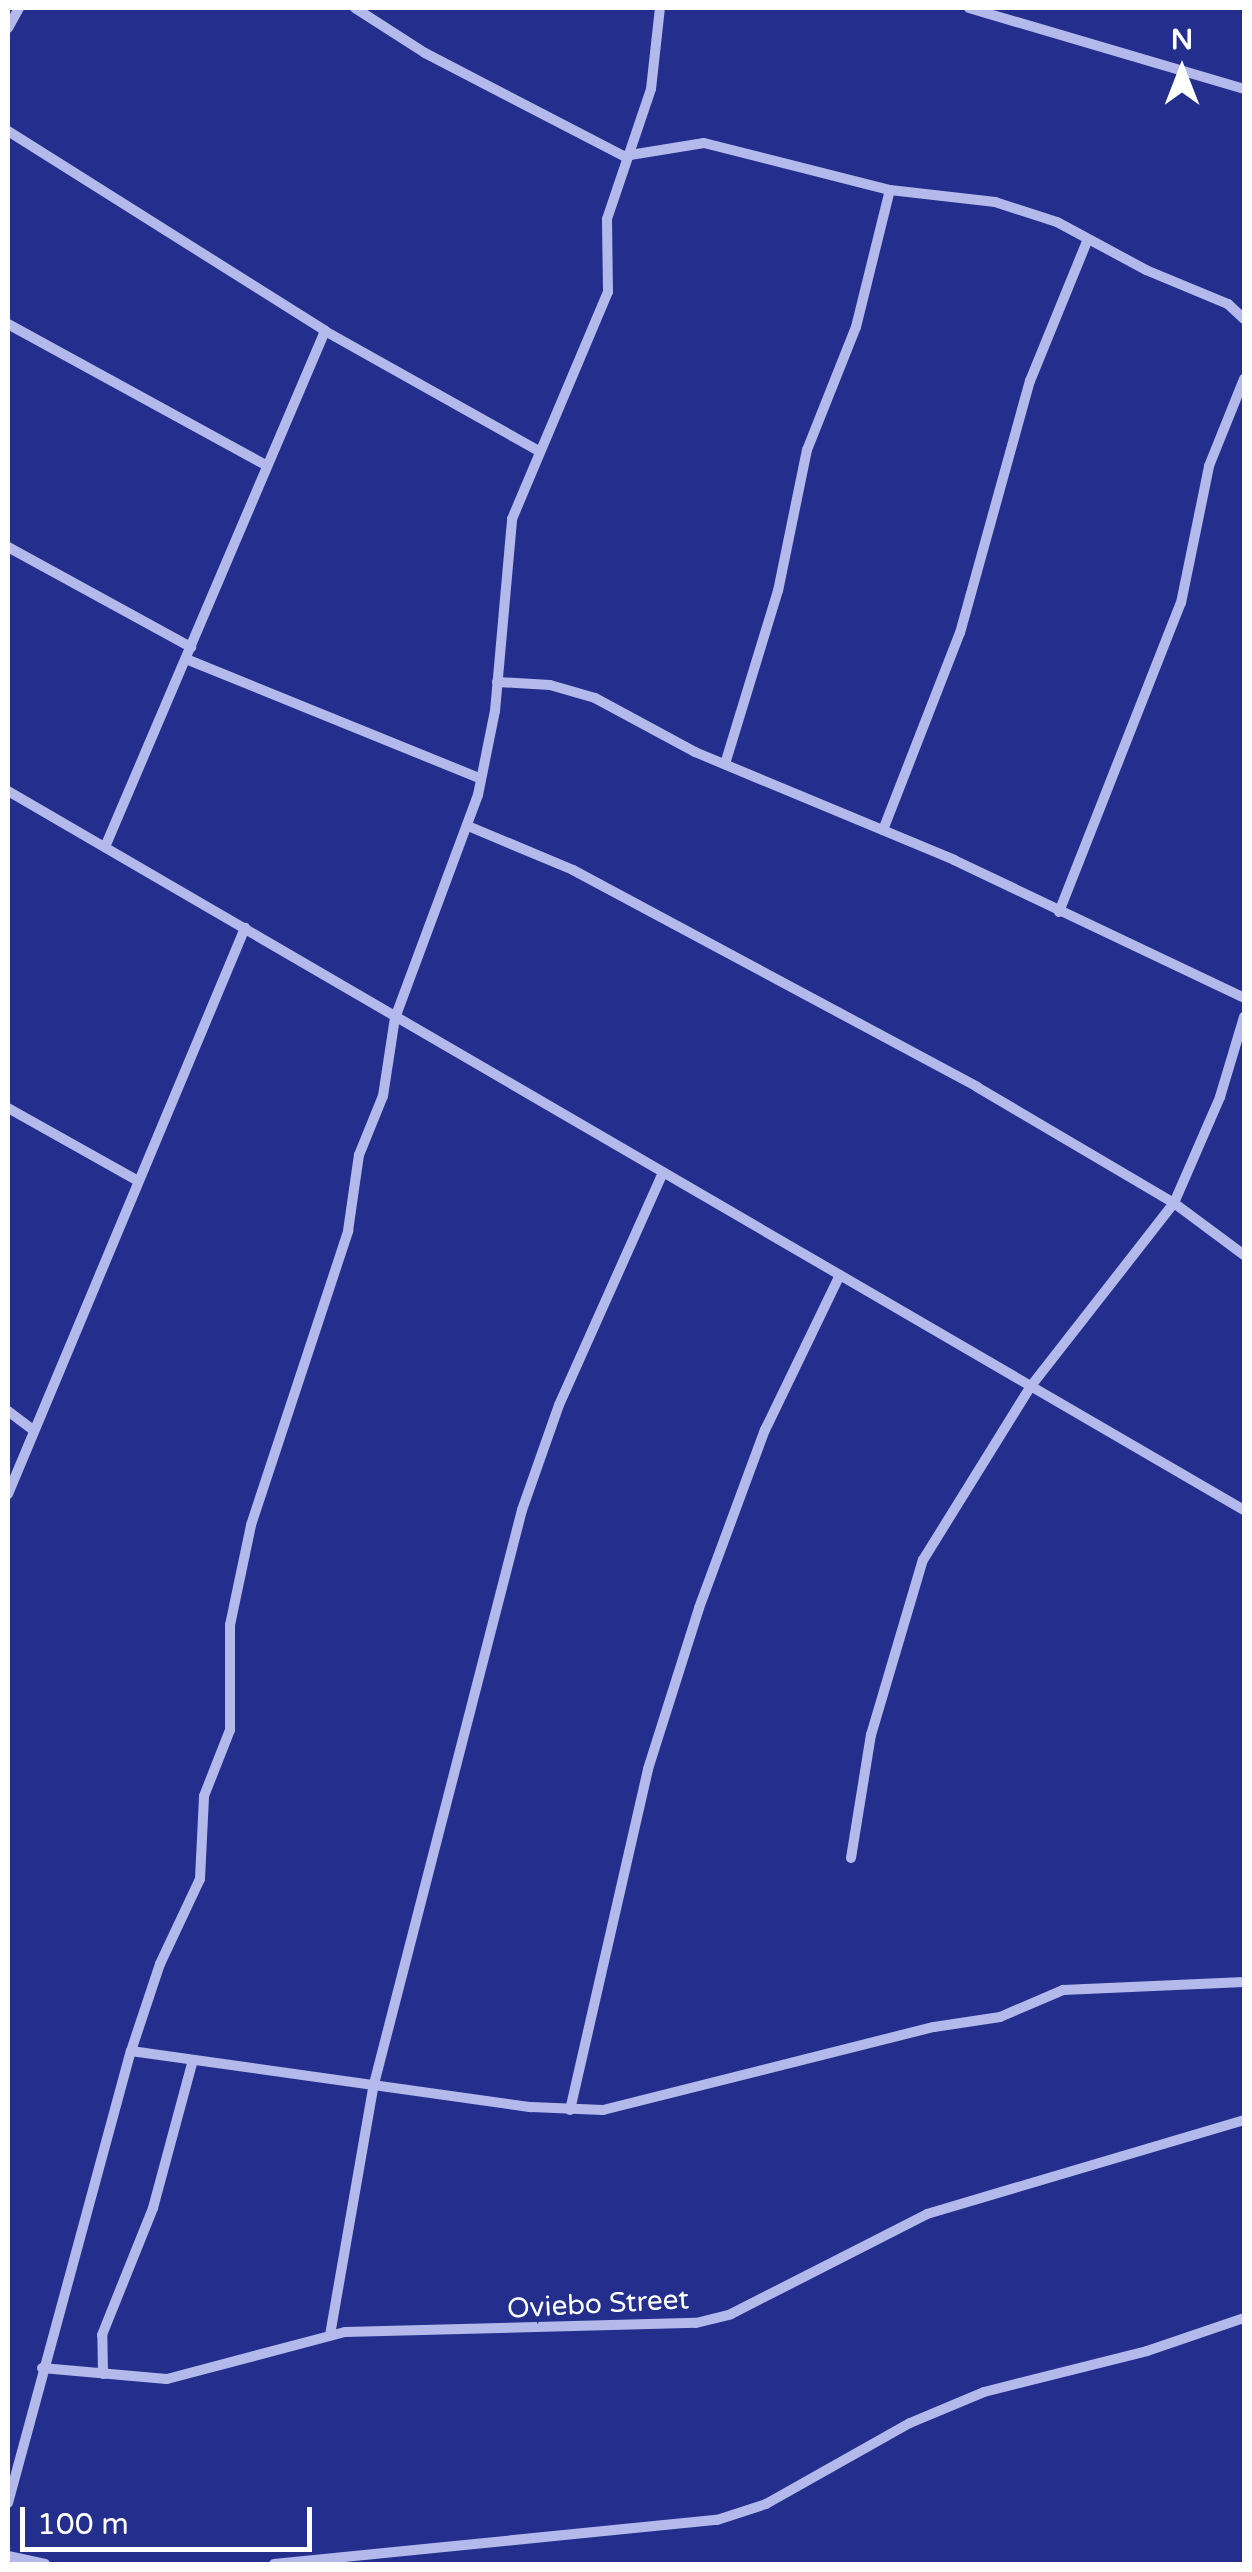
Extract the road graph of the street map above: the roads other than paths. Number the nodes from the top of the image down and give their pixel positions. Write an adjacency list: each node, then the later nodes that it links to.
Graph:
1 (19, 8): 5 (street)
2 (355, 8): 8 (street)
3 (660, 8): 8 (street)
4 (969, 8): 6 (street)
5 (8, 28)
6 (1244, 89)
7 (8, 131): 13 (street)
8 (624, 156): 9 (street); 15 (street)
9 (890, 190): 10 (street); 21 (street)
10 (1087, 241): 11 (street); 25 (street)
11 (1244, 319)
12 (8, 324): 16 (street)
13 (325, 331): 15 (street); 16 (street)
14 (1244, 379): 27 (street)
15 (539, 451): 20 (street)
16 (264, 464): 18 (street)
17 (8, 547): 18 (street)
18 (191, 647): 19 (street)
19 (186, 660): 22 (street); 26 (street)
20 (496, 682): 21 (street); 22 (street)
21 (724, 764): 25 (street)
22 (481, 778): 24 (street)
23 (8, 791): 26 (street)
24 (468, 826): 31 (street); 35 (street)
25 (883, 830): 27 (street)
26 (106, 847): 28 (street)
27 (1060, 912): 29 (street)
28 (244, 928): 31 (street); 34 (street)
29 (1244, 998)
30 (1244, 1017): 35 (street)
31 (396, 1018): 33 (street); 46 (street)
32 (8, 1108): 34 (street)
33 (663, 1172): 37 (street); 48 (street)
34 (138, 1181): 40 (street)
35 (1174, 1203): 36 (street); 38 (street)
36 (1244, 1255)
37 (840, 1275): 38 (street); 49 (street)
38 (1031, 1386): 43 (street); 44 (street)
39 (8, 1411): 40 (street)
40 (33, 1430): 41 (street)
41 (8, 1494)
42 (1244, 1494): 43 (street)
43 (1241, 1508)
44 (851, 1858)
45 (1244, 1982): 49 (street)
46 (131, 2051): 47 (street); 53 (street)
47 (192, 2063): 48 (street); 54 (street)
48 (374, 2084): 49 (street); 52 (street)
49 (570, 2110)
50 (1244, 2120): 52 (street, Oviebo Street)
51 (1244, 2318): 58 (street)
52 (330, 2335): 54 (street, Oviebo Street)
53 (42, 2368): 54 (street, Oviebo Street); 55 (street)
54 (104, 2374)
55 (8, 2502)
56 (8, 2556): 57 (street)
57 (44, 2564)
58 (274, 2564)

